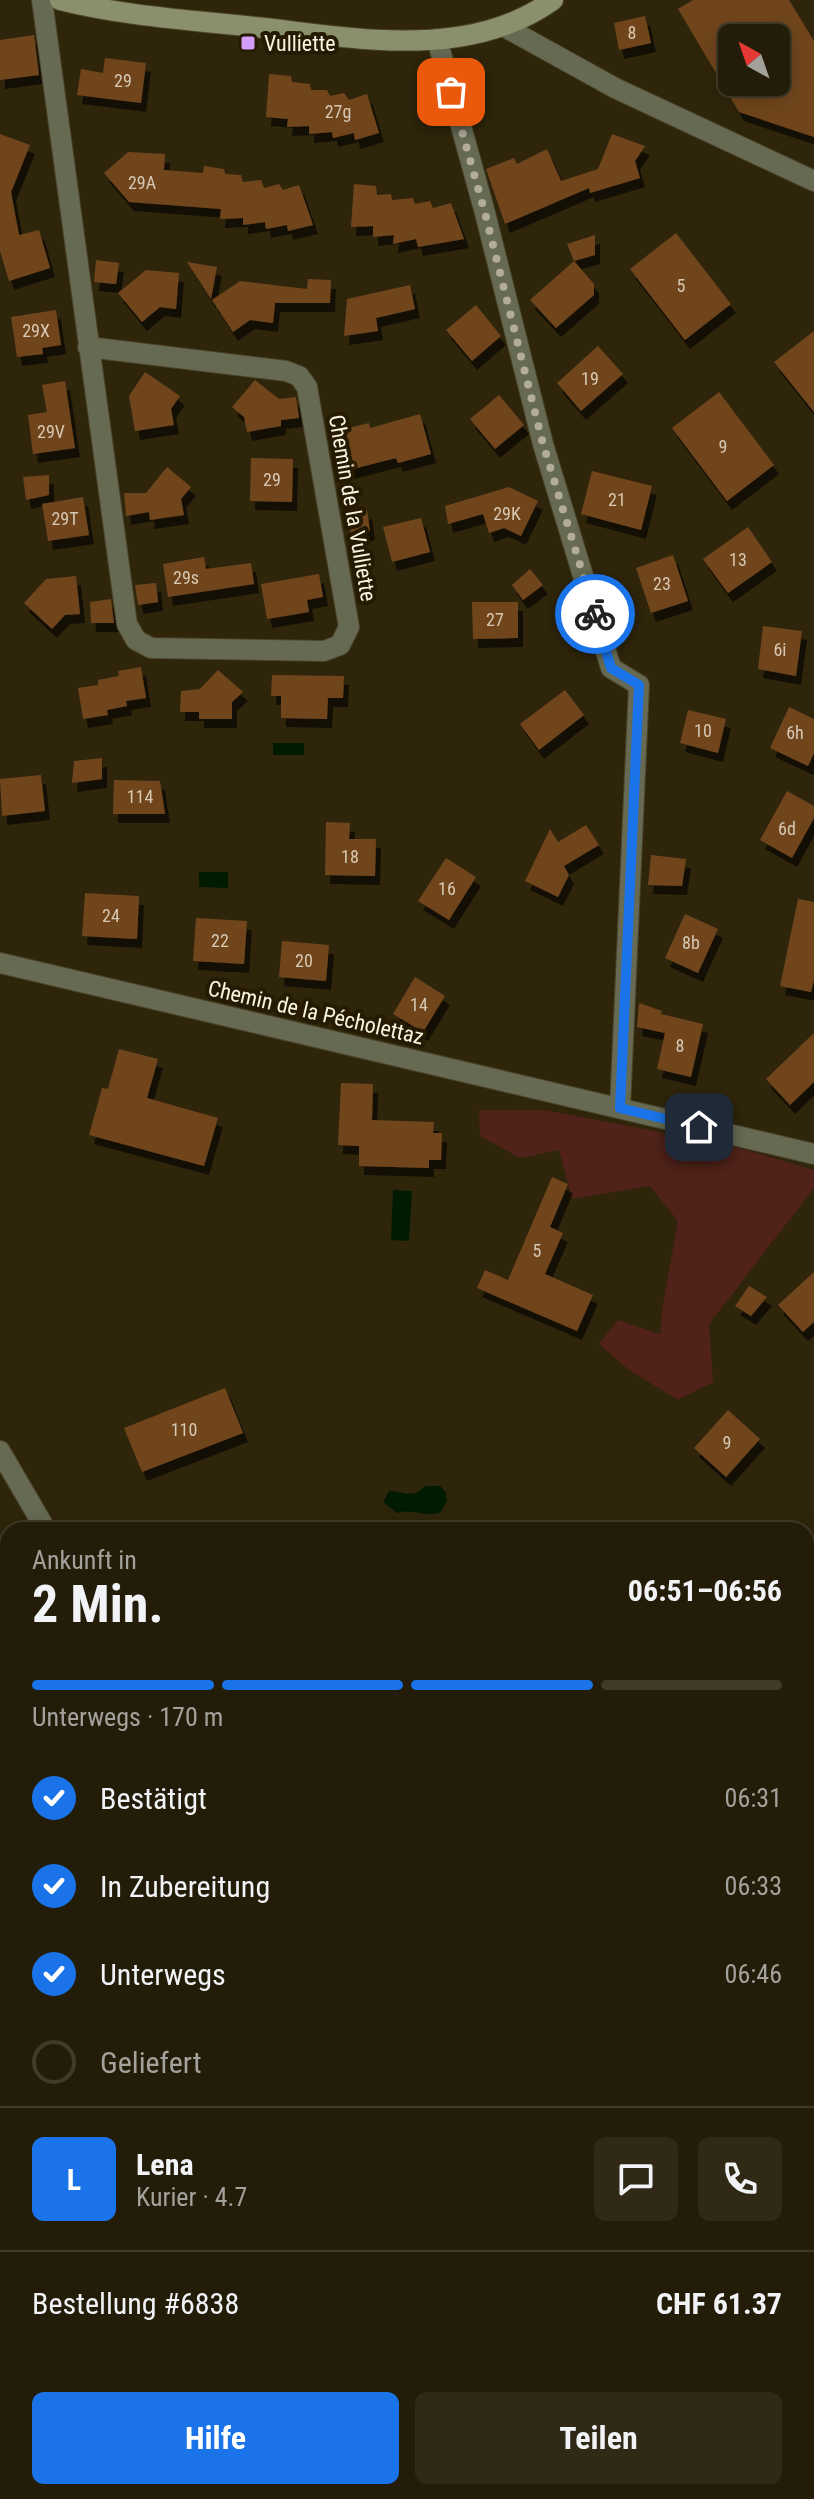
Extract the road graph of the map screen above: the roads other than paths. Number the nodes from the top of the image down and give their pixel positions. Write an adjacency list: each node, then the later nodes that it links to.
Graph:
1 (42, 0): 7 (street, Chemin de la Vulliette)
2 (60, 0): 5 (main road)
3 (553, 0): 4 (main road)
4 (503, 26): 5 (main road); 6 (street)
5 (437, 39): 9 (street)
6 (814, 181)
7 (88, 347): 7 (street, Chemin de la Vulliette)
8 (0, 963): 9 (street, Chemin de la Pécholettaz)
9 (620, 1108): 10 (street, Chemin de la Pécholettaz)
10 (814, 1154)
11 (0, 1451): 12 (street)
12 (41, 1522)

